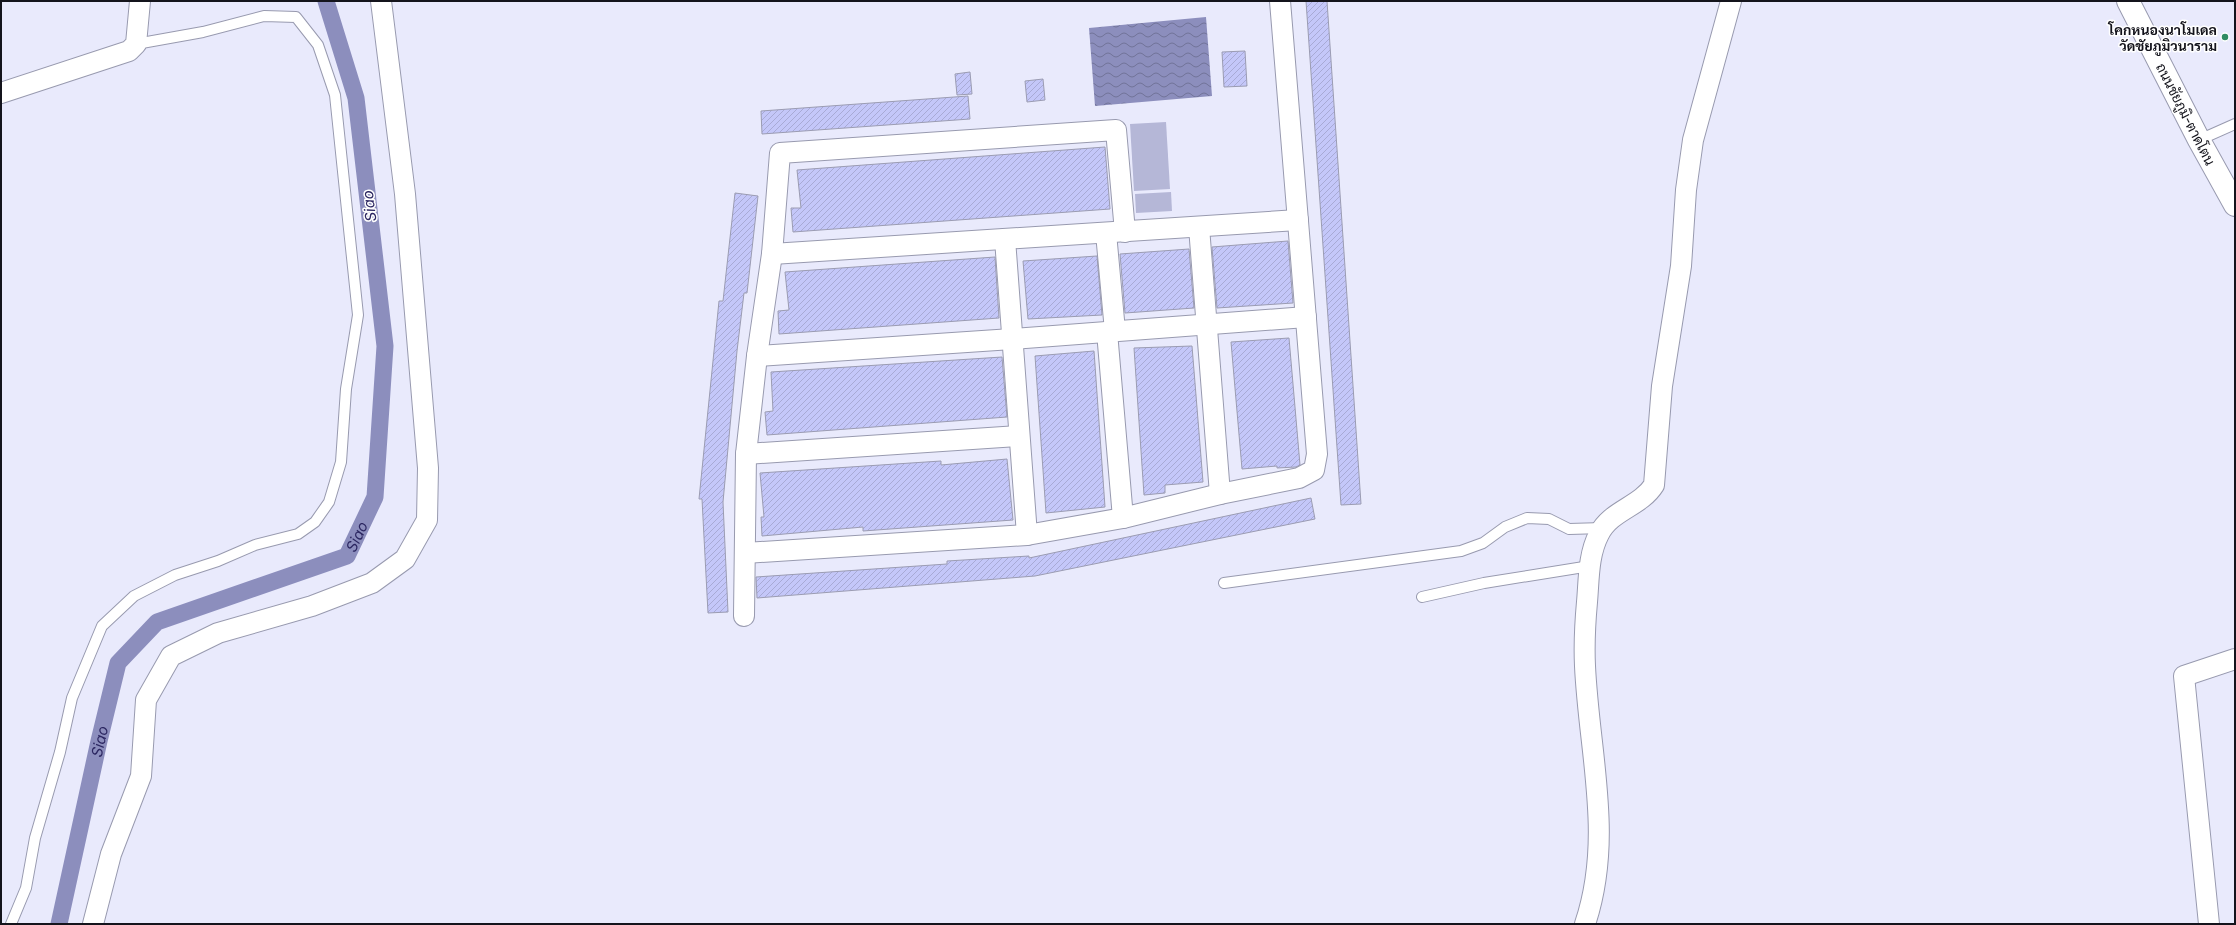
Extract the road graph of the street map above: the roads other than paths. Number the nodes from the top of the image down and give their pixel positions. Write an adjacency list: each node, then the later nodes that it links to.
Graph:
1 (140, 1): 6 (street)
2 (381, 1): 34 (street)
3 (1280, 1): 11 (street)
4 (1731, 1): 25 (street)
5 (2128, 1): 9 (main road, ถนนชัยภูมิ-ตาดโตน)
6 (136, 44): 7 (street); 33 (lane)
7 (1, 93)
8 (2235, 124): 9 (lane)
9 (2199, 140): 10 (main road, ถนนชัยภูมิ-ตาดโตน)
10 (2235, 206)
11 (1298, 220): 12 (street); 16 (street)
12 (1199, 227): 13 (street); 17 (street)
13 (1116, 232): 14 (street); 15 (street); 18 (street)
14 (1005, 239): 15 (street); 19 (street)
15 (772, 254): 20 (street)
16 (1306, 316): 17 (street); 23 (street)
17 (1206, 324): 18 (street); 23 (street)
18 (1111, 332): 19 (street); 24 (street)
19 (1012, 339): 20 (street); 21 (street)
20 (757, 356): 22 (street)
21 (1019, 436): 22 (street); 26 (street)
22 (746, 454): 27 (street)
23 (1220, 494): 24 (street)
24 (1123, 518): 26 (street)
25 (1603, 528): 28 (street); 29 (lane)
26 (1026, 535): 27 (street)
27 (745, 554): 31 (street)
28 (1590, 566): 30 (lane); 35 (street)
29 (1224, 583)
30 (1422, 597)
31 (744, 616)
32 (2235, 659): 36 (street)
33 (11, 924)
34 (93, 924)
35 (1585, 924)
36 (2209, 924)

